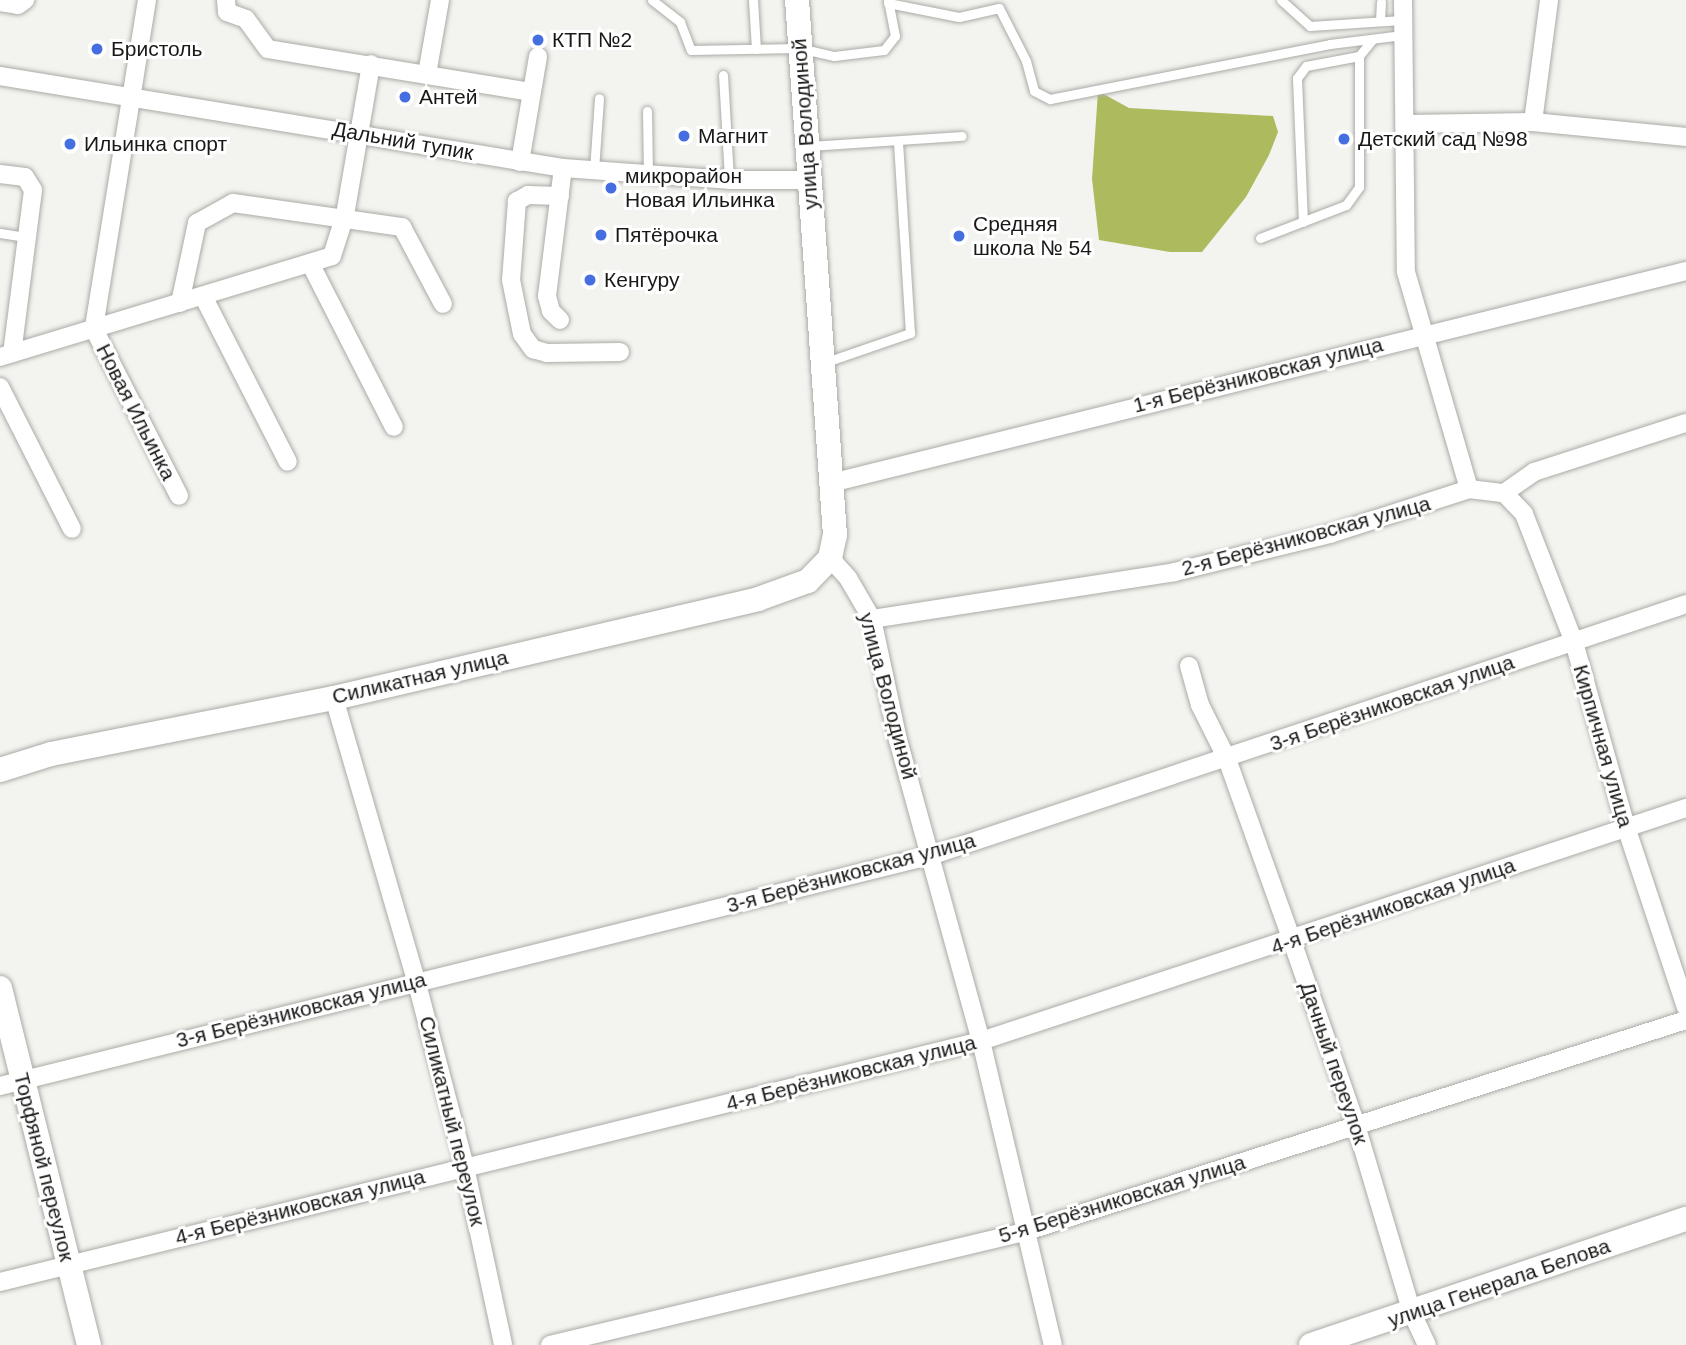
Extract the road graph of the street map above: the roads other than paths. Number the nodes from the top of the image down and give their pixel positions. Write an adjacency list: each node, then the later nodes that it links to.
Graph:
1 (25, 0): 12 (street)
2 (147, 0): 27 (street, Новая Ильинка)
3 (226, 0): 22 (street)
4 (440, 0): 23 (street)
5 (652, 0): 19 (lane)
6 (754, 0): 19 (lane)
7 (797, 0): 18 (street, улица Володиной)
8 (1281, 0): 15 (lane)
9 (1403, 0): 16 (street)
10 (1549, 0): 30 (street)
11 (888, 1): 14 (lane); 18 (lane)
12 (0, 2)
13 (1381, 2): 15 (lane)
14 (998, 4): 17 (lane)
15 (1380, 21): 16 (lane)
16 (1402, 27): 17 (lane); 31 (street)
17 (1373, 39): 20 (lane)
18 (799, 48): 19 (lane); 36 (street, улица Володиной)
19 (756, 49)
20 (1359, 56): 46 (lane); 46 (lane)
21 (538, 57): 26 (street)
22 (371, 64): 23 (street); 32 (street, Новая Ильинка)
23 (427, 74): 26 (street)
24 (723, 75): 42 (lane)
25 (0, 76): 27 (street, Дальний тупик)
26 (531, 92): 37 (street)
27 (131, 96): 32 (street, Дальний тупик); 56 (street, Новая Ильинка)
28 (599, 98): 39 (lane)
29 (647, 111): 41 (lane)
30 (1533, 122): 31 (street); 34 (street)
31 (1407, 124): 57 (street)
32 (361, 133): 37 (street, Дальний тупик); 45 (street, Новая Ильинка)
33 (962, 136): 35 (lane)
34 (1686, 137)
35 (898, 141): 36 (lane); 60 (lane)
36 (807, 146): 43 (street, улица Володиной)
37 (520, 162): 38 (street, Дальний тупик)
38 (563, 168): 39 (street, Дальний тупик); 44 (street)
39 (594, 170): 41 (street, Дальний тупик)
40 (0, 174): 48 (street, Новая Ильинка)
41 (648, 174): 42 (street, Дальний тупик)
42 (729, 180): 43 (street, Дальний тупик)
43 (809, 180): 60 (street, улица Володиной)
44 (560, 196): 55 (street); 58 (street)
45 (345, 215): 50 (street, Новая Ильинка); 53 (street); 54 (street)
46 (1303, 222): 49 (lane)
47 (0, 233): 48 (lane)
48 (26, 237): 59 (street, Новая Ильинка)
49 (1260, 238)
50 (310, 263): 52 (street, Новая Ильинка); 63 (street)
51 (1686, 271): 57 (street, 1-я Берёзниковская улица)
52 (203, 296): 53 (street, Новая Ильинка); 64 (street)
53 (180, 303): 56 (street, Новая Ильинка)
54 (443, 304)
55 (560, 320)
56 (94, 329): 59 (street, Новая Ильинка); 68 (street, Новая Ильинка)
57 (1422, 334): 65 (street, 1-я Берёзниковская улица); 66 (street)
58 (620, 352)
59 (6, 355)
60 (822, 363): 65 (street, улица Володиной)
61 (0, 387): 69 (street)
62 (1686, 423): 67 (street)
63 (394, 427)
64 (288, 462)
65 (831, 483): 70 (street, улица Володиной)
66 (1469, 489): 67 (street, 2-я Берёзниковская улица); 72 (street, 2-я Берёзниковская улица)
67 (1503, 493): 73 (street, Кирпичная улица)
68 (179, 496)
69 (72, 529)
70 (830, 558): 72 (street, улица Володиной); 75 (street, Силикатная улица)
71 (1686, 604): 73 (street, 3-я Берёзниковская улица)
72 (872, 619): 80 (street, улица Володиной)
73 (1574, 642): 76 (street, 3-я Берёзниковская улица); 79 (street, Кирпичная улица)
74 (1189, 666): 76 (street, Дачный переулок)
75 (334, 698): 77 (street, Силикатная улица); 82 (street, Силикатный переулок)
76 (1227, 759): 80 (street, 3-я Берёзниковская улица); 81 (street, Дачный переулок)
77 (0, 770)
78 (1686, 808): 79 (street, 4-я Берёзниковская улица)
79 (1626, 827): 81 (street, 4-я Берёзниковская улица); 84 (street, Кирпичная улица)
80 (933, 855): 82 (street, 3-я Берёзниковская улица); 86 (street, улица Володиной)
81 (1292, 941): 86 (street, 4-я Берёзниковская улица); 88 (street, Дачный переулок)
82 (416, 980): 87 (street, 3-я Берёзниковская улица); 89 (street, Силикатный переулок)
83 (0, 988): 87 (street, Торфяной переулок)
84 (1686, 1007)
85 (1686, 1020): 88 (street, 5-я Берёзниковская улица)
86 (981, 1041): 89 (street, 4-я Берёзниковская улица); 91 (street, улица Володиной)
87 (12, 1084): 92 (street, Торфяной переулок)
88 (1356, 1125): 91 (street, 5-я Берёзниковская улица); 94 (street, Дачный переулок)
89 (465, 1167): 92 (street, 4-я Берёзниковская улица); 96 (street, Силикатный переулок)
90 (1686, 1219): 94 (street, улица Генерала Белова)
91 (1024, 1232): 97 (street, 5-я Берёзниковская улица); 98 (street, улица Володиной)
92 (69, 1264): 93 (street, 4-я Берёзниковская улица); 95 (street, Торфяной переулок)
93 (0, 1282)
94 (1412, 1313): 99 (street, улица Генерала Белова); 100 (street, Дачный переулок)
95 (89, 1345)
96 (503, 1345)
97 (550, 1345)
98 (1053, 1345)
99 (1311, 1345)
100 (1427, 1345)

